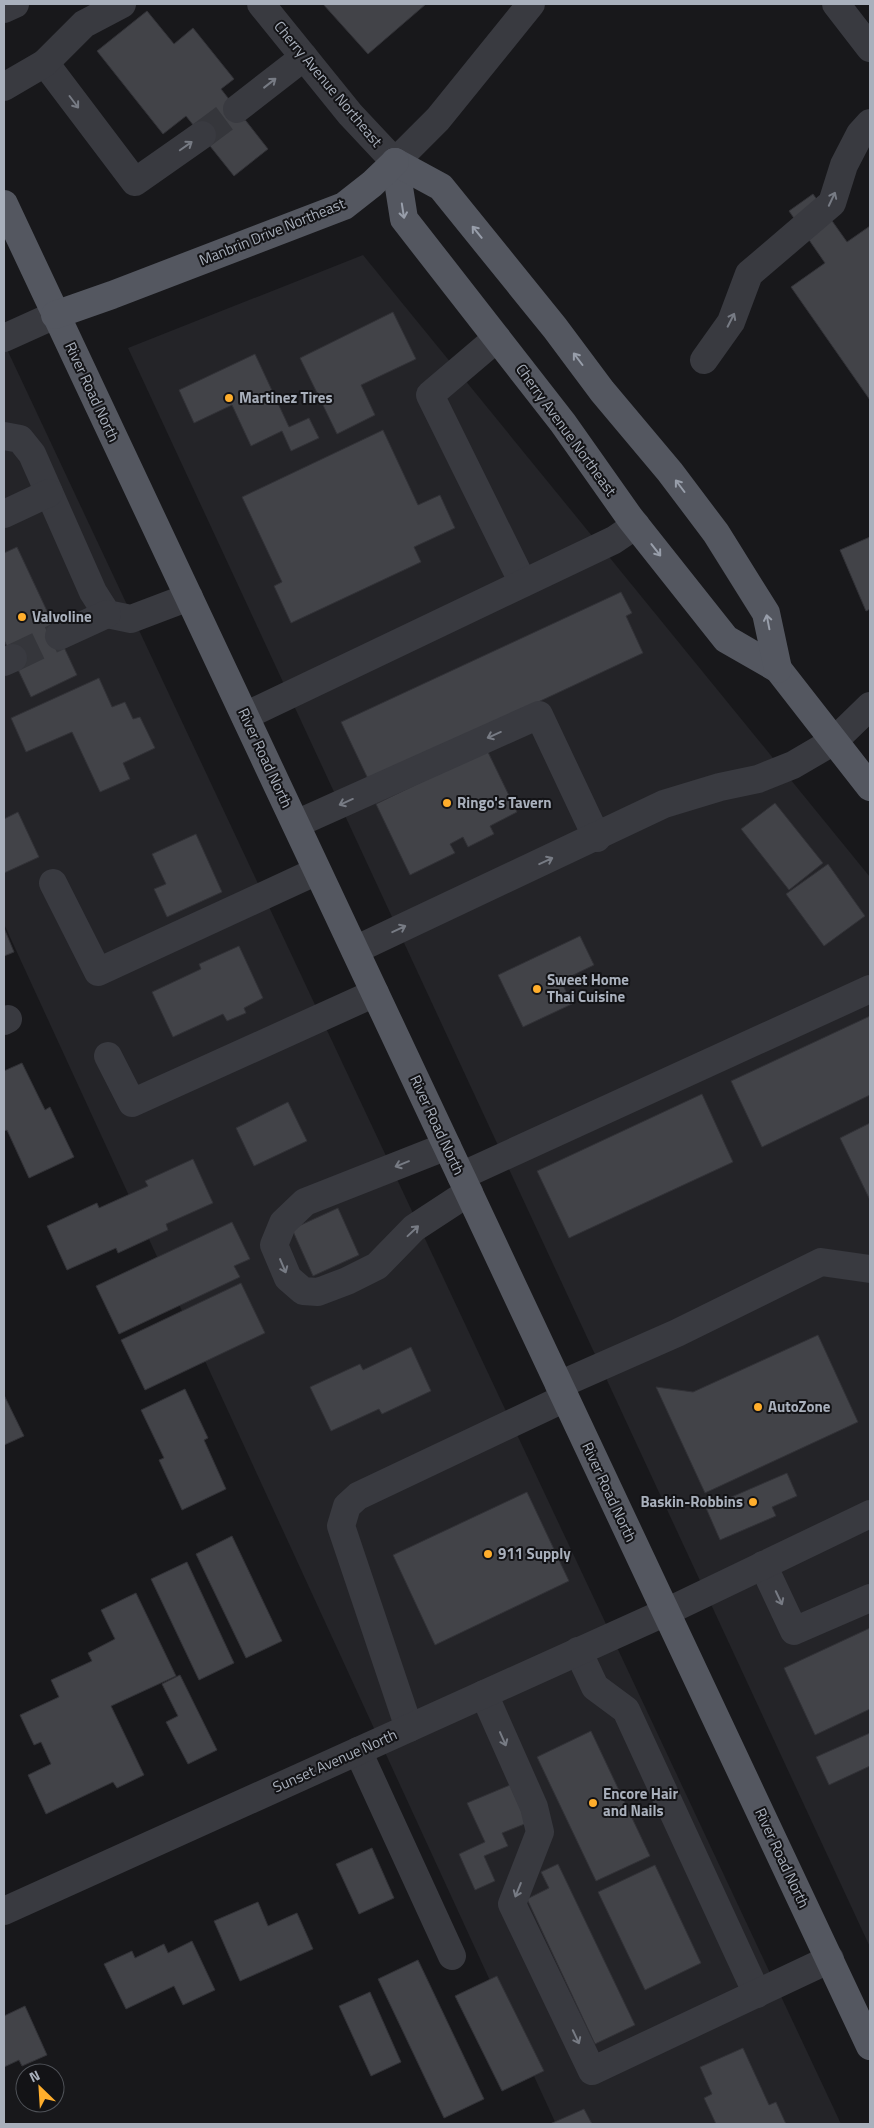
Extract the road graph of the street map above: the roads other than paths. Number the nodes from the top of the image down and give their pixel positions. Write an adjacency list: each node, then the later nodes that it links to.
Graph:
1 (15, 4): 6 (street)
2 (122, 4): 9 (street)
3 (261, 4): 8 (street, Cherry Avenue Northeast)
4 (531, 4): 14 (street, Manbrin Drive Northeast)
5 (836, 4): 7 (street)
6 (4, 10)
7 (869, 44)
8 (304, 57): 11 (street, one-way to 8); 14 (street, Cherry Avenue Northeast)
9 (45, 64): 10 (street); 13 (street, one-way to 13)
10 (4, 87)
11 (237, 109)
12 (870, 123): 19 (street, one-way to 12)
13 (202, 135)
14 (395, 162): 16 (main road, Manbrin Drive Northeast); 18 (main road, Cherry Avenue Northeast, one-way to 18); 28 (main road, Cherry Avenue Northeast, one-way to 14)
15 (4, 204): 16 (main road, River Road North)
16 (55, 315): 17 (street); 25 (main road, River Road North)
17 (4, 338)
18 (498, 338): 23 (main road, Cherry Avenue Northeast); 24 (street)
19 (704, 360)
20 (4, 436): 21 (street)
21 (50, 493): 22 (street); 26 (street)
22 (4, 514)
23 (636, 525): 24 (street); 28 (main road, Cherry Avenue Northeast, one-way to 28)
24 (523, 583): 30 (street)
25 (189, 597): 26 (street); 30 (main road, River Road North)
26 (107, 614): 27 (street)
27 (59, 636)
28 (778, 669): 31 (main road, Cherry Avenue Northeast)
29 (870, 706): 31 (street)
30 (245, 716): 33 (main road, River Road North)
31 (834, 741): 32 (main road, Cherry Avenue Northeast); 34 (street)
32 (870, 788)
33 (296, 824): 34 (street, one-way to 33); 35 (main road, River Road North)
34 (597, 838): 37 (street, one-way to 34)
35 (317, 871): 36 (street); 37 (main road, River Road North)
36 (53, 883)
37 (355, 950): 39 (main road, River Road North)
38 (870, 989): 42 (street)
39 (375, 993): 40 (street); 41 (main road, River Road North)
40 (108, 1056)
41 (447, 1146): 42 (main road, River Road North); 42 (street, one-way to 42)
42 (465, 1184): 44 (main road, River Road North)
43 (870, 1270): 44 (street)
44 (562, 1392): 48 (main road, River Road North); 51 (street)
45 (870, 1514): 46 (street, Sunset Avenue North)
46 (763, 1565): 47 (street, one-way to 47); 48 (street, Sunset Avenue North)
47 (870, 1598)
48 (666, 1612): 49 (street, Sunset Avenue North); 55 (main road, River Road North)
49 (578, 1651): 50 (street, Sunset Avenue North); 56 (street)
50 (484, 1694): 51 (street, Sunset Avenue North); 56 (street, one-way to 56)
51 (409, 1728): 52 (street, Sunset Avenue North)
52 (358, 1751): 53 (street, Sunset Avenue North); 54 (street)
53 (4, 1911)
54 (452, 1956)
55 (830, 1960): 56 (street); 57 (main road, River Road North)
56 (757, 1994)
57 (870, 2046)

